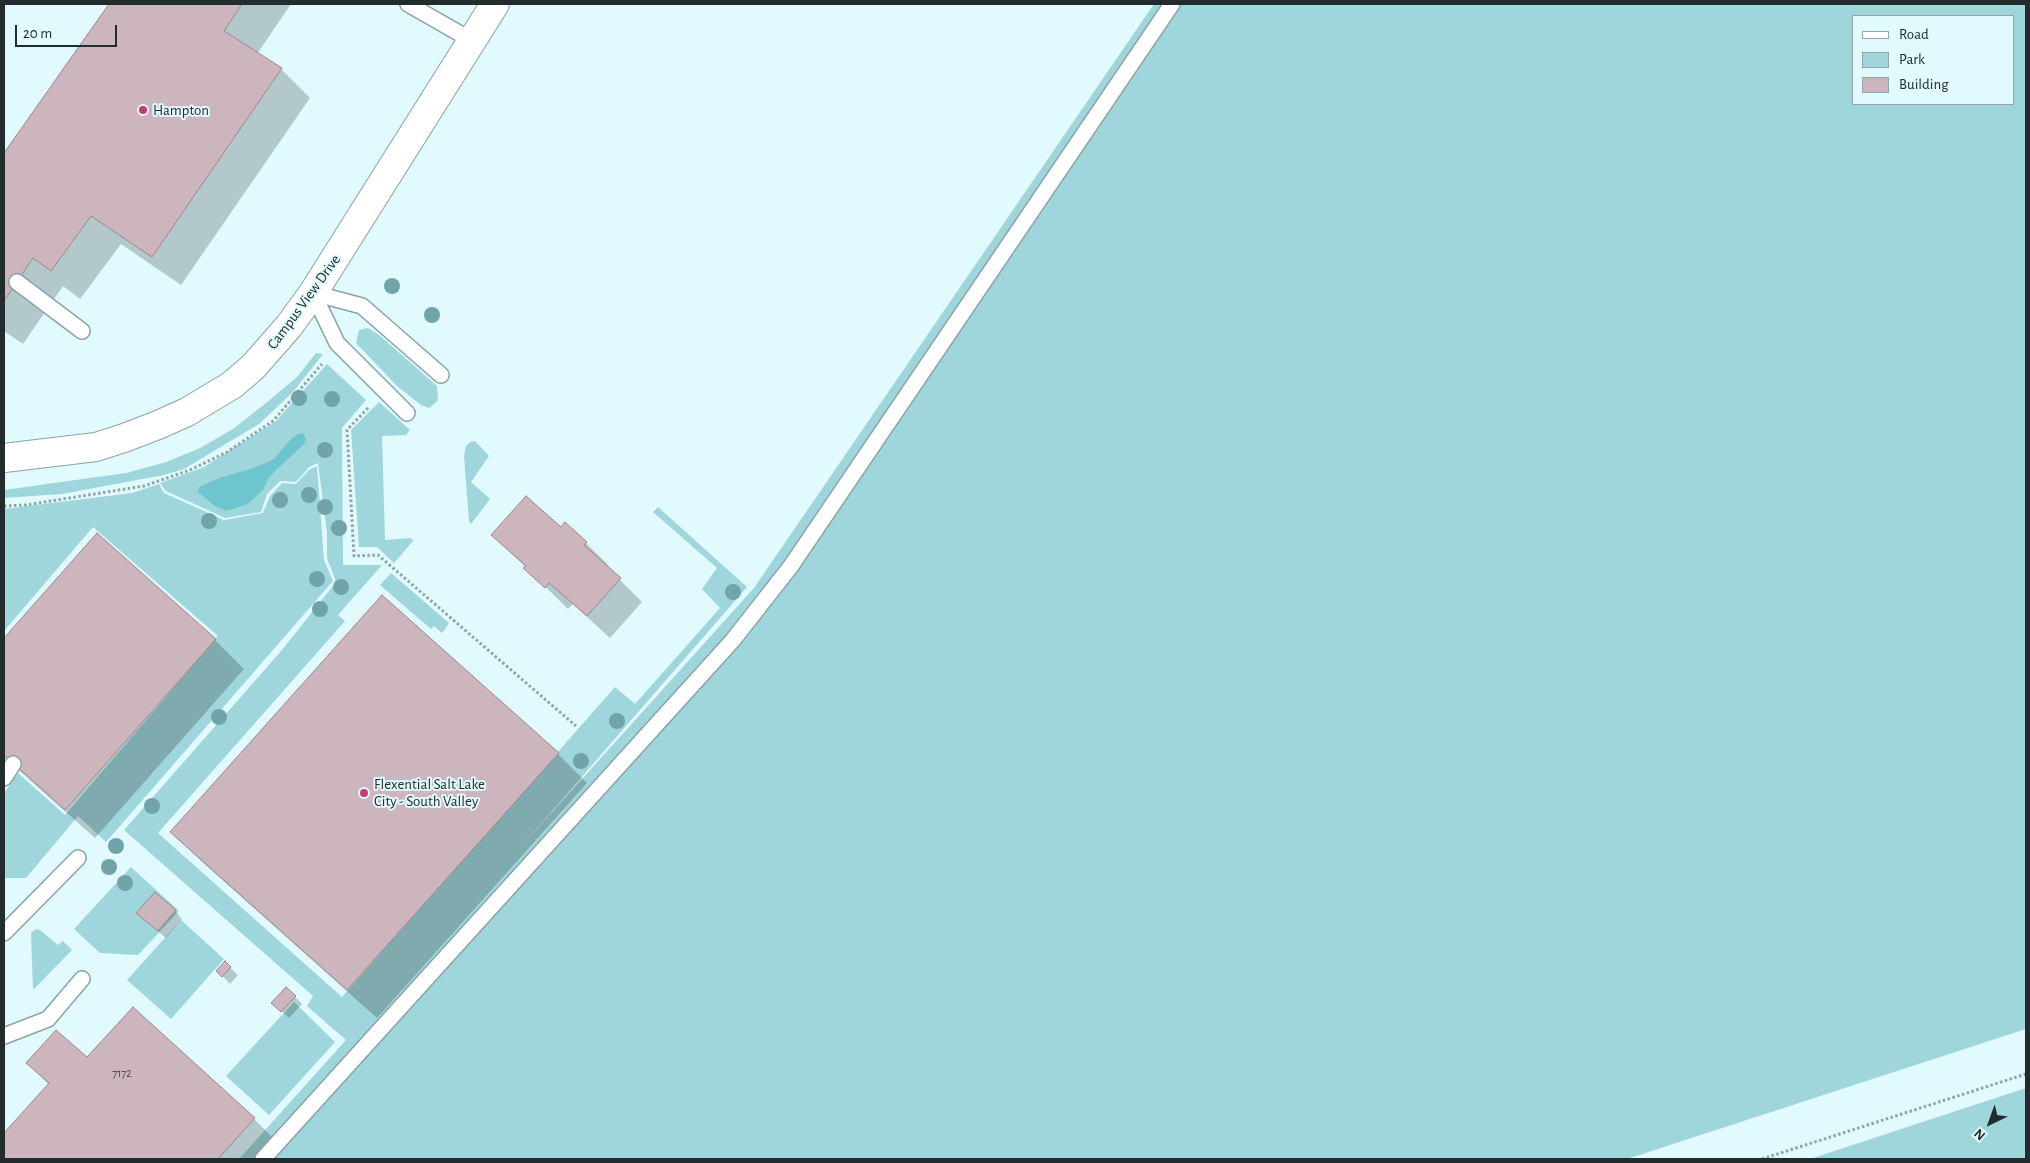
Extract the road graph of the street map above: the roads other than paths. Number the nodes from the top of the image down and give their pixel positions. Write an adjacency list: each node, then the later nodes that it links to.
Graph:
1 (408, 4): 4 (lane)
2 (494, 4): 4 (street, Campus View Drive)
3 (1172, 4): 17 (lane)
4 (471, 40): 6 (street, Campus View Drive)
5 (16, 282): 7 (lane)
6 (312, 293): 8 (lane); 9 (lane); 10 (street, Campus View Drive)
7 (82, 330)
8 (441, 375)
9 (407, 413)
10 (4, 458)
11 (13, 764): 12 (lane)
12 (4, 778)
13 (78, 858): 14 (lane)
14 (4, 933)
15 (82, 979): 16 (lane)
16 (4, 1036)
17 (263, 1159)

